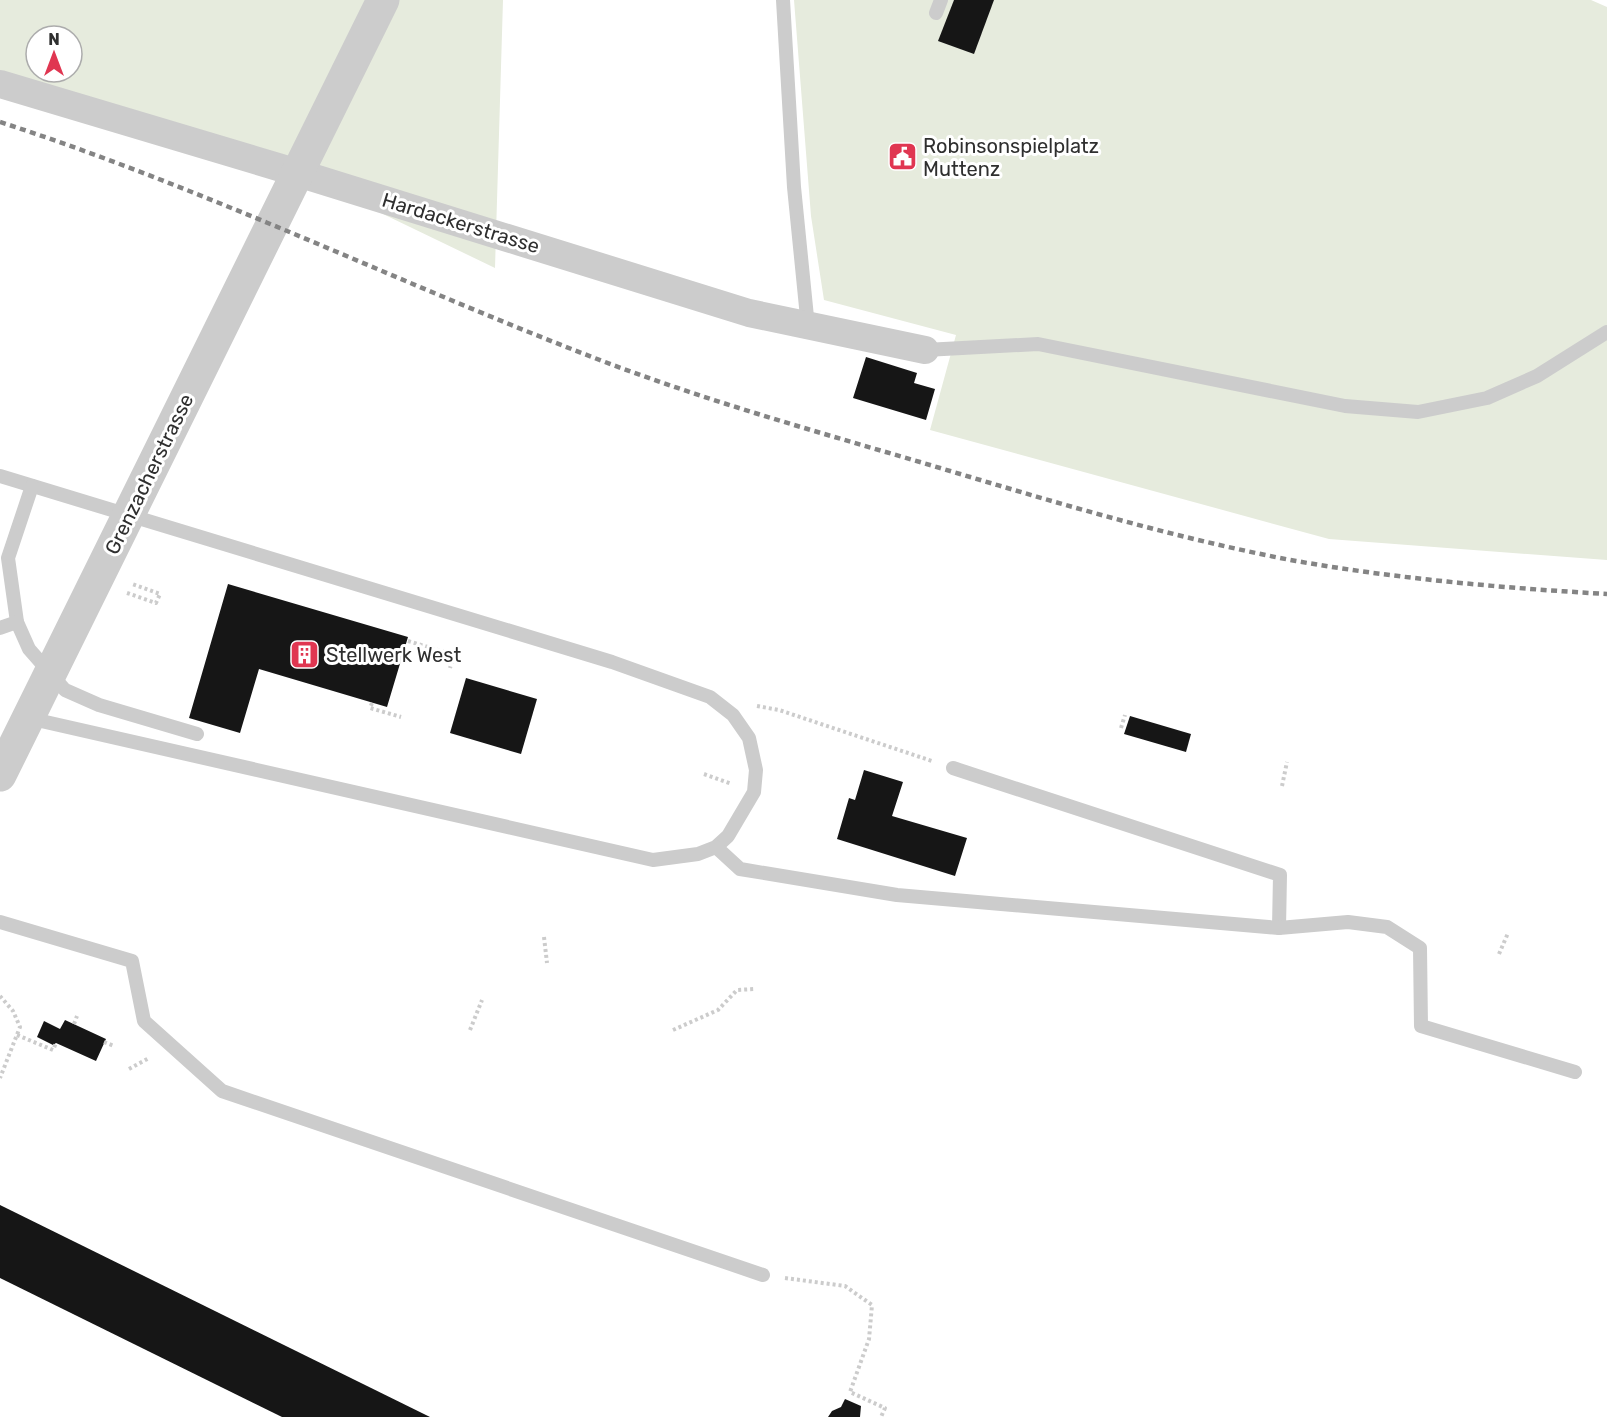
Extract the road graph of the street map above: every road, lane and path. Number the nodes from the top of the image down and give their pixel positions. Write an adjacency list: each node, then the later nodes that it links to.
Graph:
1 (383, 0): 4 (street, Grenzacherstrasse)
2 (783, 0): 5 (lane)
3 (0, 84): 4 (street, Hardackerstrasse)
4 (298, 173): 5 (street, Hardackerstrasse); 10 (street, Grenzacherstrasse)
5 (808, 327): 7 (street, Hardackerstrasse)
6 (1607, 332): 7 (lane)
7 (925, 350)
8 (0, 476): 9 (lane)
9 (32, 486): 11 (lane); 15 (lane)
10 (112, 583): 10 (path); 19 (street, Grenzacherstrasse)
11 (17, 622): 12 (lane); 21 (lane)
12 (0, 628)
13 (408, 640): 14 (path)
14 (450, 669)
15 (710, 697): 23 (path); 26 (lane)
16 (372, 703): 18 (path)
17 (1125, 715): 20 (path)
18 (401, 717)
19 (28, 718): 24 (street, Grenzacherstrasse); 26 (lane)
20 (1121, 728)
21 (197, 734)
22 (1287, 762): 25 (path)
23 (953, 768): 28 (lane)
24 (0, 775)
25 (1282, 786)
26 (716, 847): 28 (lane)
27 (0, 922): 48 (lane)
28 (1279, 928): 46 (lane)
29 (1508, 933): 31 (path)
30 (544, 937): 32 (path)
31 (1499, 954)
32 (547, 963)
33 (755, 989): 39 (path)
34 (0, 996): 40 (path)
35 (483, 1000): 38 (path)
36 (77, 1016): 37 (path)
37 (74, 1024)
38 (470, 1030)
39 (673, 1030)
40 (17, 1035): 41 (path); 47 (path)
41 (56, 1042)
42 (104, 1042): 43 (path)
43 (114, 1046)
44 (153, 1056): 45 (path)
45 (129, 1069)
46 (1575, 1072)
47 (0, 1078)
48 (763, 1275): 49 (path)
49 (881, 1417)

